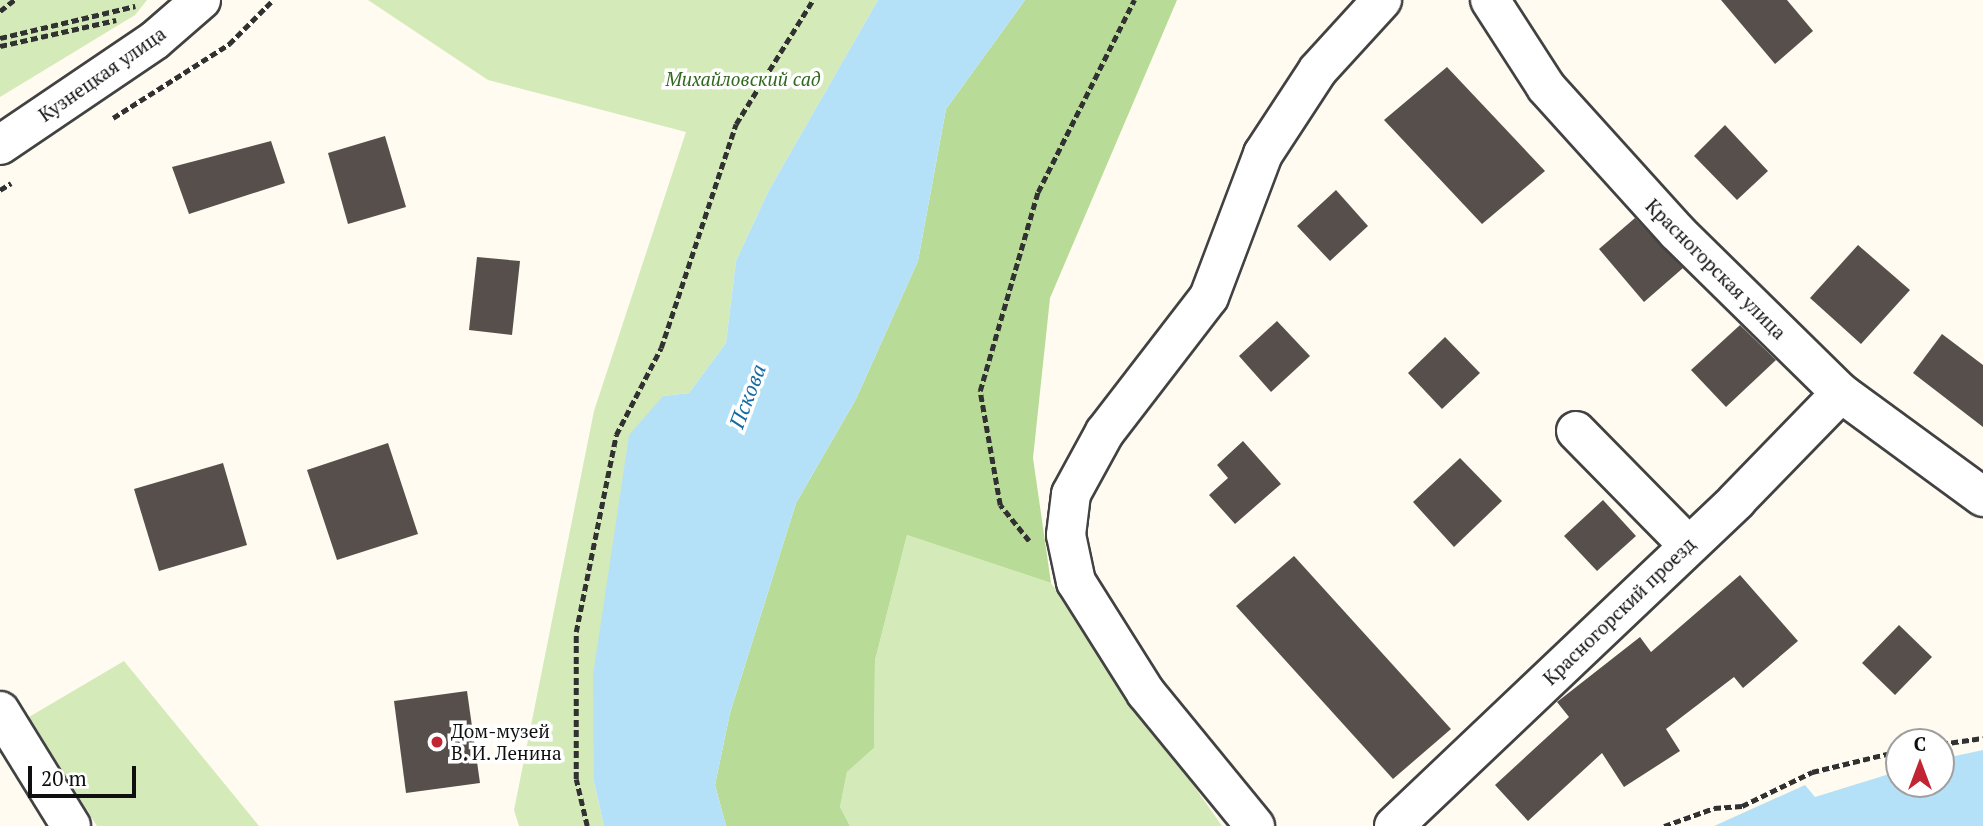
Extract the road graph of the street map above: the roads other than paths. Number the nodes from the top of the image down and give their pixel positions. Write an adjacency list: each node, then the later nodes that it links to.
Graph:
1 (201, 0): 4 (street, Кузнецкая улица)
2 (1382, 0): 10 (street)
3 (1490, 0): 5 (street, Красногорская улица)
4 (0, 145)
5 (1840, 393): 7 (street, Красногорская улица); 8 (street, Красногорский проезд)
6 (1576, 431): 8 (street)
7 (1983, 497)
8 (1687, 544): 12 (street, Красногорский проезд)
9 (0, 711): 11 (street)
10 (1252, 822)
11 (71, 826)
12 (1394, 826)

